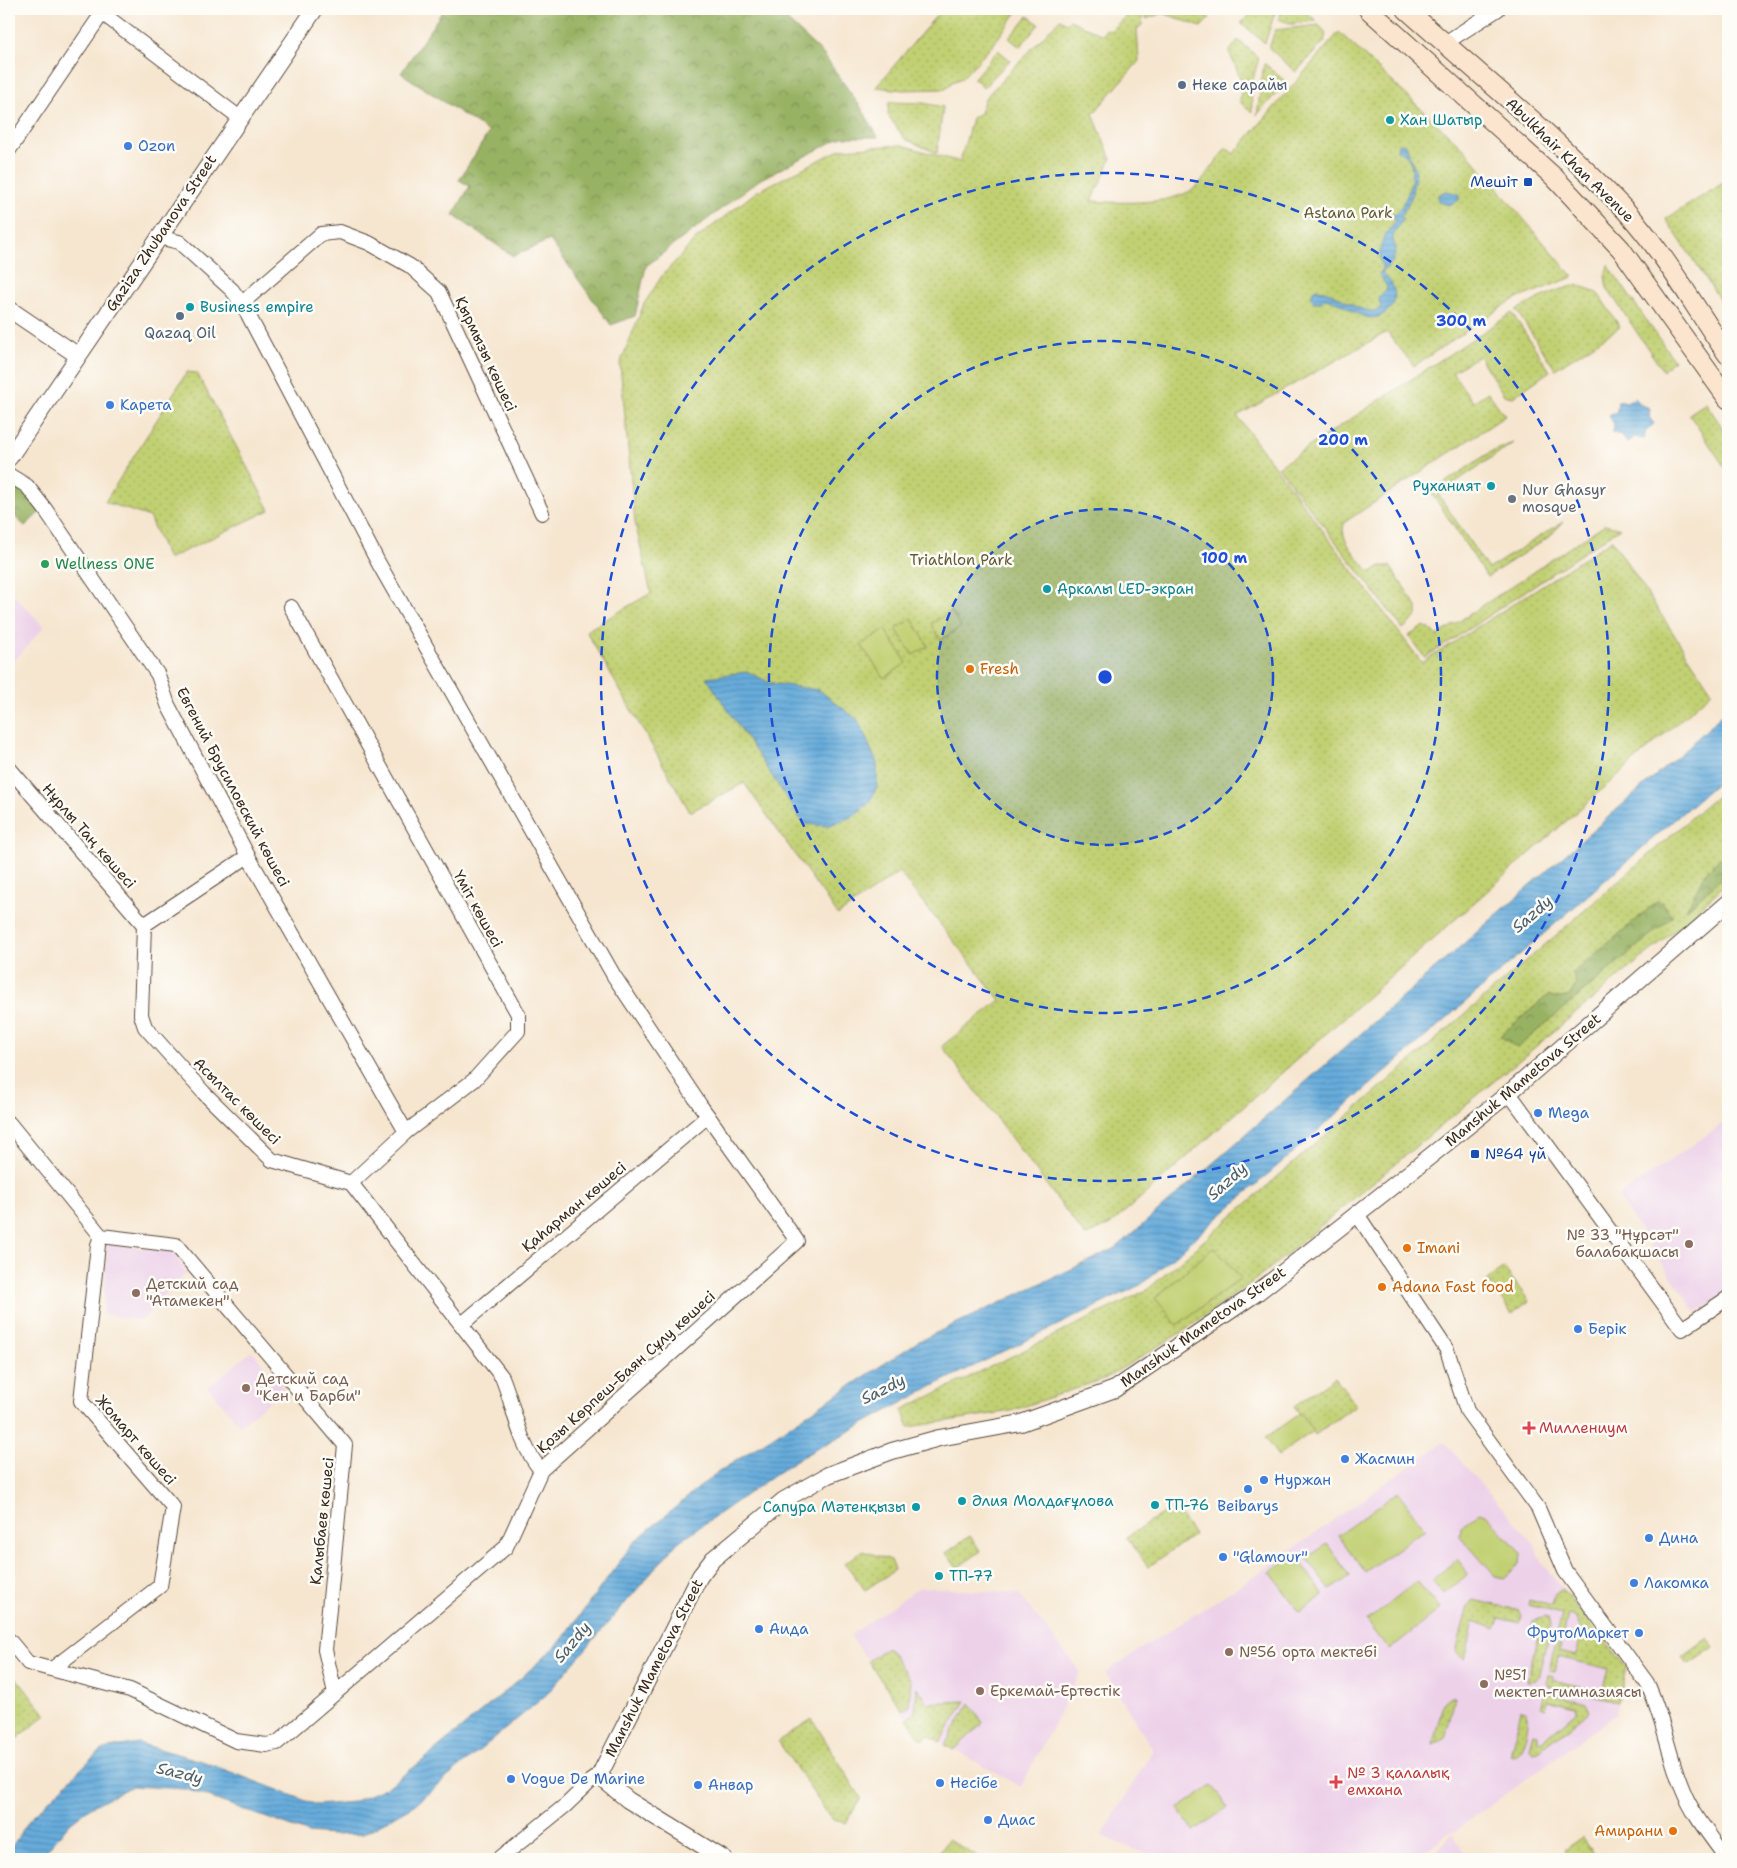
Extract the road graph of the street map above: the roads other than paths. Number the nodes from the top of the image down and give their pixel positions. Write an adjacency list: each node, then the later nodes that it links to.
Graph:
1 (315, 9): 7 (street, Gaziza Zhubanova Street)
2 (1368, 9): 10 (main road, Abulkhair Khan Avenue)
3 (1406, 9): 6 (main road, Abulkhair Khan Avenue)
4 (1498, 9): 6 (street)
5 (104, 11): 7 (street); 8 (street)
6 (1444, 43): 11 (main road, Abulkhair Khan Avenue)
7 (240, 118): 9 (street, Gaziza Zhubanova Street)
8 (9, 150)
9 (158, 237): 12 (street); 14 (street, Gaziza Zhubanova Street)
10 (1622, 249): 11 (main road); 16 (main road, Abulkhair Khan Avenue)
11 (1664, 259): 15 (main road, Abulkhair Khan Avenue)
12 (243, 305): 19 (street, Қырмызы көшесі); 26 (street)
13 (9, 309): 14 (street)
14 (77, 356): 17 (street, Gaziza Zhubanova Street)
15 (1728, 356)
16 (1728, 399)
17 (9, 458)
18 (9, 476): 22 (street, Евгений Брусиловский көшесі)
19 (542, 513)
20 (291, 607): 28 (street, Үміт көшесі)
21 (9, 768): 24 (street, Нұрлы Таң көшесі)
22 (248, 856): 24 (street); 28 (street, Евгений Брусиловский көшесі)
23 (1728, 903): 25 (street, Manshuk Mametova Street)
24 (144, 925): 29 (street, Асылтас көшесі)
25 (1508, 1093): 30 (street, Manshuk Mametova Street); 32 (street)
26 (708, 1116): 33 (street, Қаһарман көшесі); 34 (street, Қозы Көрпеш-Баян Сұлу көшесі)
27 (9, 1123): 31 (street)
28 (406, 1132): 29 (street, Үміт көшесі)
29 (351, 1183): 33 (street)
30 (1357, 1214): 38 (street, Manshuk Mametova Street); 41 (street)
31 (102, 1236): 36 (street, Жомарт көшесі); 37 (street, Қалыбаев көшесі)
32 (1728, 1298)
33 (462, 1324): 34 (street)
34 (541, 1470): 37 (street, Қозы Көрпеш-Баян Сұлу көшесі)
35 (9, 1640): 36 (street)
36 (52, 1670): 37 (street, Қозы Көрпеш-Баян Сұлу көшесі)
37 (335, 1694)
38 (599, 1776): 39 (street); 40 (street)
39 (499, 1859)
40 (724, 1859)
41 (1727, 1859)

